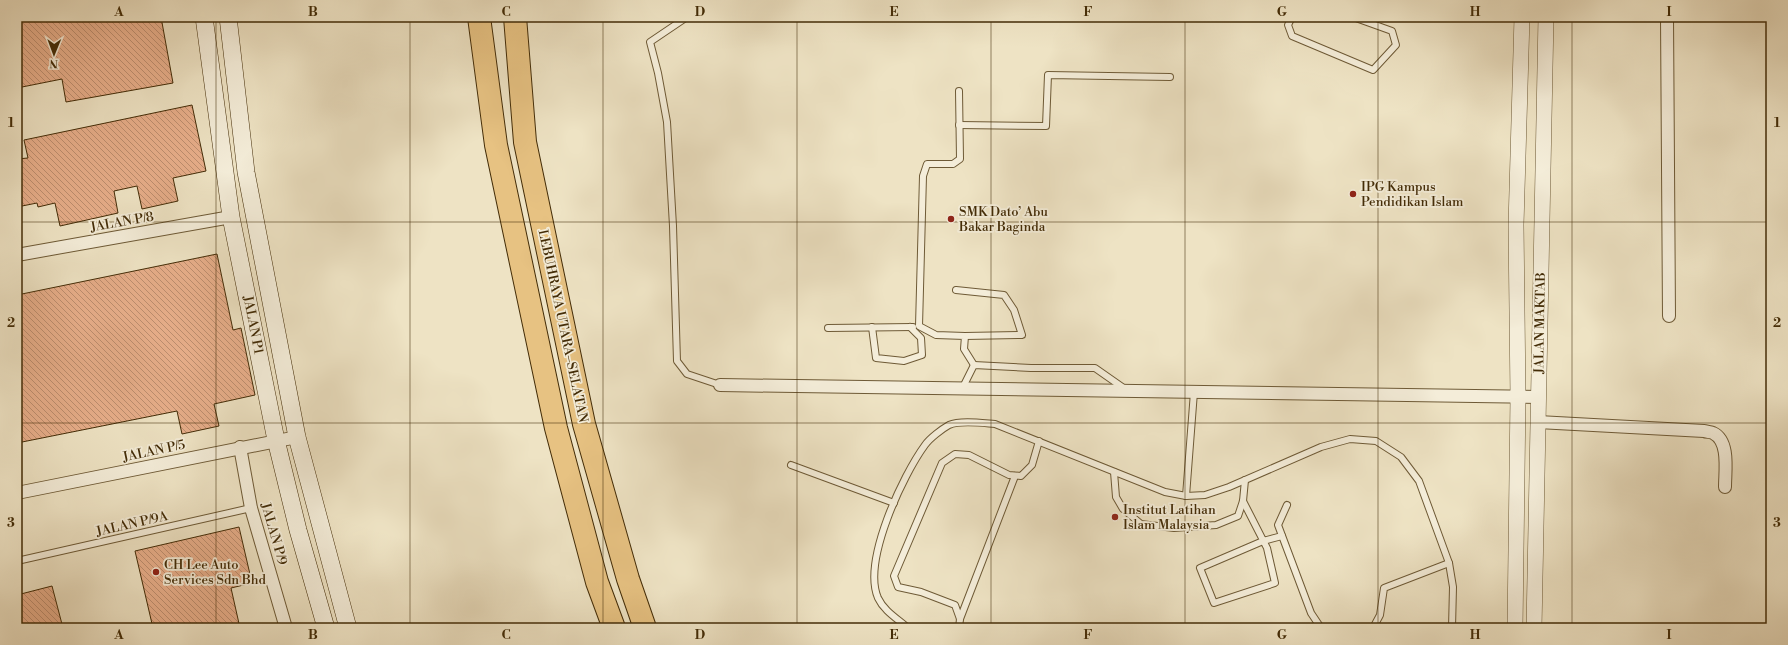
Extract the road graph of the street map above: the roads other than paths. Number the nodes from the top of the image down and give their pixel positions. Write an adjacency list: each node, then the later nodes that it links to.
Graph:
1 (204, 17): 14 (main road, JALAN P1)
2 (228, 17): 31 (main road, JALAN P1)
3 (479, 17): 54 (highway)
4 (515, 17): 55 (highway, LEBUHRAYA UTARA–SELATAN)
5 (687, 17): 24 (lane)
6 (1292, 17): 7 (lane)
7 (1353, 17)
8 (1522, 17): 28 (street, JALAN MAKTAB)
9 (1546, 17): 29 (street, JALAN MAKTAB)
10 (1667, 17): 17 (street)
11 (1170, 77): 13 (lane)
12 (959, 91): 13 (lane)
13 (959, 125): 18 (lane)
14 (231, 217): 15 (street, JALAN P/8); 32 (main road, JALAN P1)
15 (17, 255)
16 (956, 290): 22 (lane)
17 (1669, 316)
18 (919, 326): 20 (lane); 22 (lane)
19 (872, 327): 20 (lane); 20 (lane); 21 (lane)
20 (910, 327)
21 (828, 328)
22 (965, 336): 23 (lane)
23 (974, 365): 25 (lane); 26 (lane)
24 (720, 385): 25 (street)
25 (962, 389): 26 (street)
26 (1128, 391): 27 (street)
27 (1194, 392): 28 (street); 41 (lane)
28 (1518, 397): 29 (street); 61 (street, JALAN MAKTAB)
29 (1539, 397): 30 (street, JALAN MAKTAB)
30 (1538, 422): 39 (street); 62 (street, JALAN MAKTAB)
31 (297, 437): 32 (street, JALAN P/5); 53 (main road, JALAN P1)
32 (276, 440): 34 (street, JALAN P/5); 52 (main road, JALAN P1)
33 (1039, 441): 36 (lane); 37 (lane); 43 (lane)
34 (240, 447): 40 (street, JALAN P/5); 45 (street, JALAN P/9)
35 (791, 464): 43 (lane)
36 (1114, 472): 41 (lane); 42 (lane)
37 (1015, 476): 50 (lane); 50 (lane)
38 (1245, 480): 41 (lane); 42 (lane); 49 (lane)
39 (1725, 487)
40 (17, 493)
41 (1186, 496)
42 (1243, 501): 47 (lane)
43 (894, 503): 56 (lane)
44 (1287, 505): 46 (lane)
45 (251, 508): 48 (lane, JALAN P/9A); 51 (street, JALAN P/9)
46 (1282, 536): 47 (lane); 58 (lane)
47 (1263, 541): 47 (lane)
48 (17, 561)
49 (1449, 563): 59 (lane); 60 (lane)
50 (960, 619): 57 (lane)
51 (286, 628)
52 (326, 628)
53 (348, 628)
54 (614, 628)
55 (646, 628)
56 (908, 628)
57 (959, 628)
58 (1322, 628)
59 (1374, 628)
60 (1452, 628)
61 (1516, 628)
62 (1534, 628)

